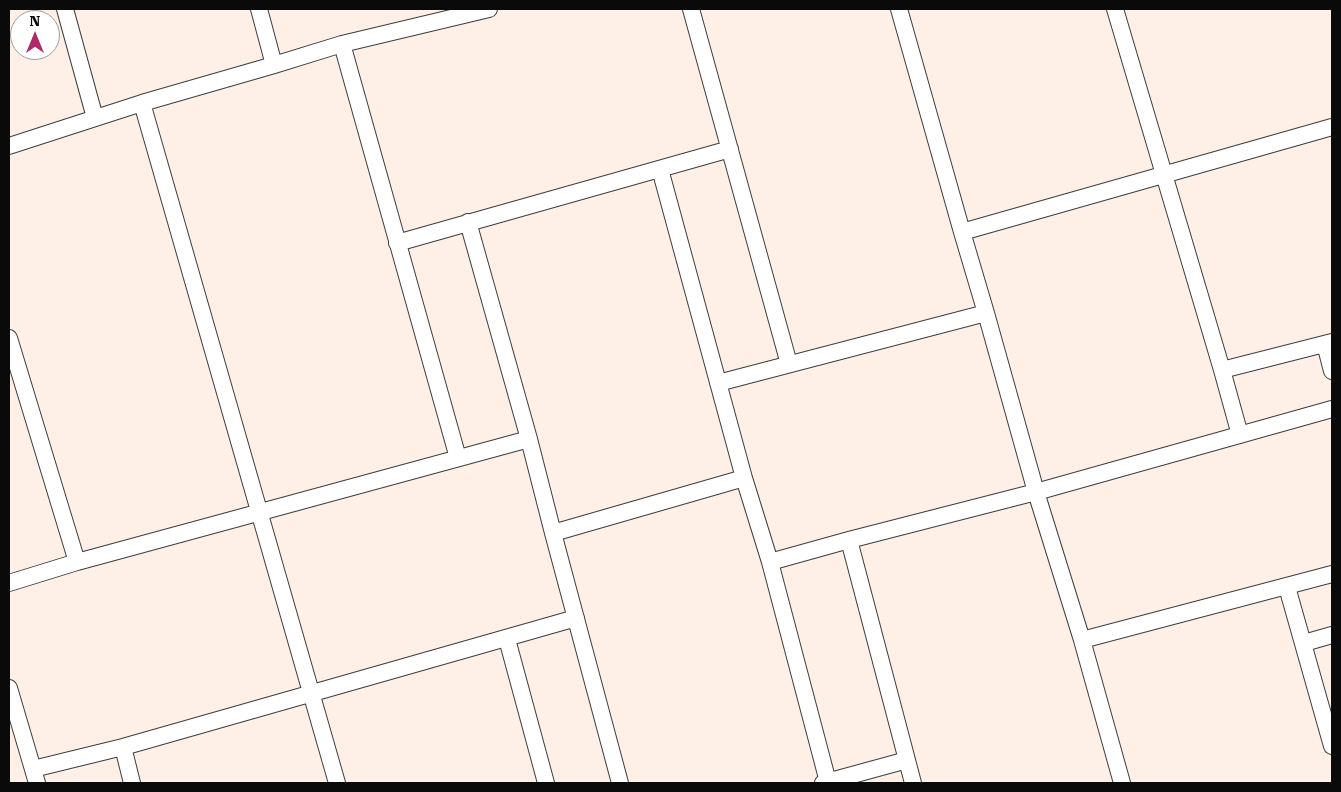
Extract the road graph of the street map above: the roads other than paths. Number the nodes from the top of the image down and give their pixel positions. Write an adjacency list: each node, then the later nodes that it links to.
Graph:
1 (65, 9): 10 (street)
2 (259, 9): 8 (street)
3 (489, 9): 7 (street)
4 (691, 9): 13 (street)
5 (899, 9): 17 (street)
6 (1116, 9): 15 (street)
7 (342, 44): 8 (street); 18 (street)
8 (274, 65): 9 (street)
9 (142, 103): 10 (street); 32 (street)
10 (95, 118): 12 (street)
11 (1332, 127): 15 (street)
12 (9, 146)
13 (730, 149): 14 (street); 22 (street)
14 (660, 169): 16 (street); 25 (street)
15 (1164, 175): 17 (street); 23 (street)
16 (468, 222): 18 (street); 28 (street)
17 (962, 232): 19 (street)
18 (397, 243): 29 (street)
19 (986, 313): 22 (street); 31 (street)
20 (1329, 343): 23 (street); 24 (street)
21 (10, 344): 35 (street)
22 (789, 364): 25 (street)
23 (1222, 370): 27 (street)
24 (1332, 371)
25 (718, 383): 30 (street)
26 (1332, 409): 27 (street)
27 (1240, 435): 31 (street)
28 (529, 439): 29 (street); 33 (street)
29 (458, 458): 32 (street)
30 (744, 478): 33 (street); 36 (street)
31 (1036, 492): 34 (street); 43 (street)
32 (260, 513): 35 (street); 46 (street)
33 (552, 533): 40 (street)
34 (849, 540): 36 (street); 49 (street)
35 (77, 562): 38 (street)
36 (770, 562): 55 (street)
37 (1332, 574): 39 (street)
38 (9, 583)
39 (1287, 587): 43 (street); 44 (street)
40 (576, 618): 42 (street); 54 (street)
41 (1332, 635): 44 (street)
42 (507, 639): 46 (street); 53 (street)
43 (1082, 640): 57 (street)
44 (1304, 643): 47 (street)
45 (9, 688): 50 (street)
46 (311, 693): 48 (street); 52 (street)
47 (1332, 746)
48 (123, 748): 50 (street); 51 (street)
49 (907, 760): 55 (street); 56 (street)
50 (35, 776)
51 (132, 783)
52 (337, 783)
53 (546, 783)
54 (620, 783)
55 (825, 783)
56 (914, 783)
57 (1122, 783)

